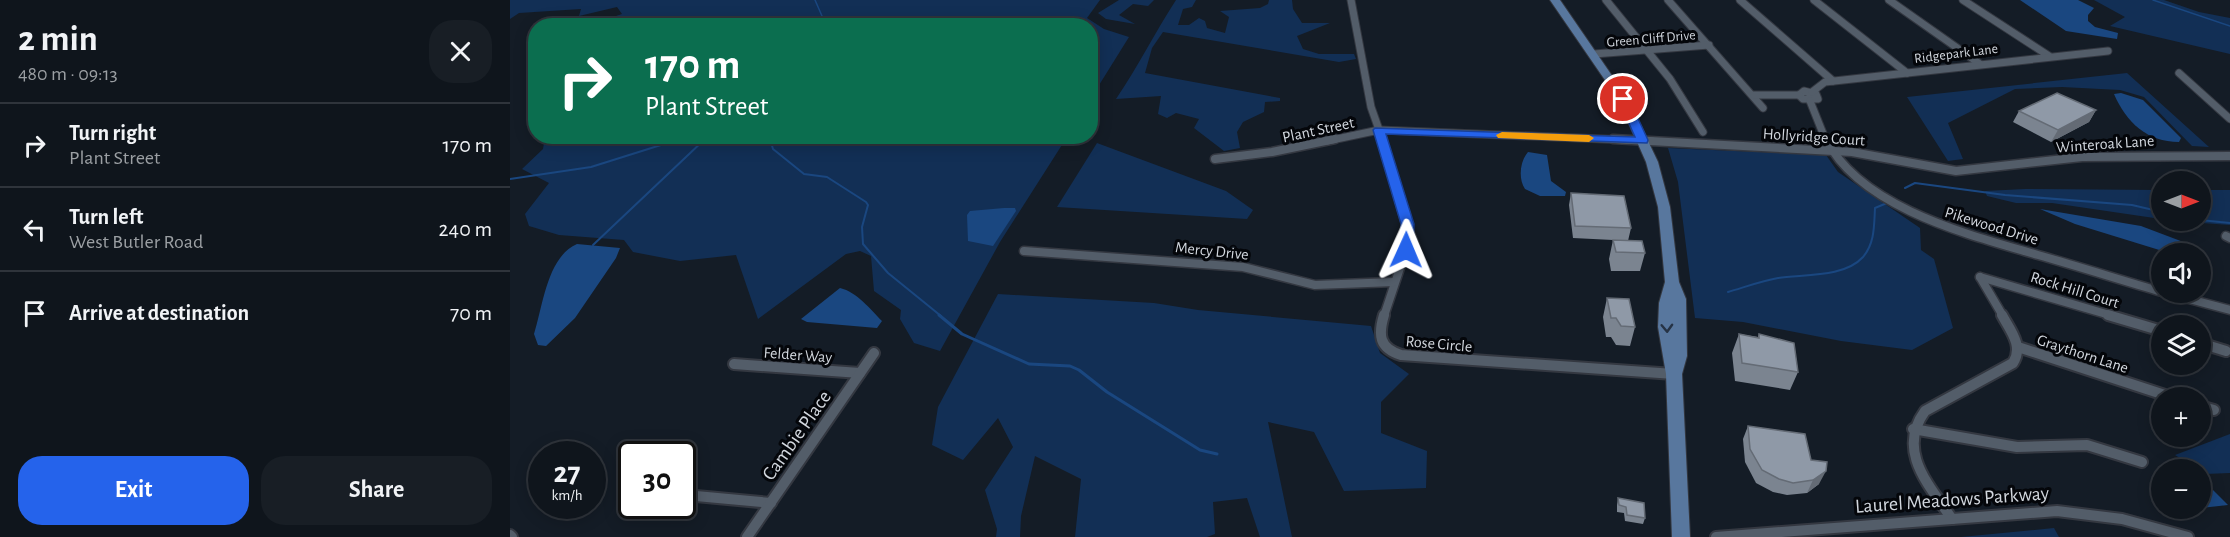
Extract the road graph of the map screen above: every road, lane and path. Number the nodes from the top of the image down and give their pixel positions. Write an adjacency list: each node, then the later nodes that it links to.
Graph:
1 (1351, 0): 22 (street, Rose Circle)
2 (1555, 0): 12 (main road)
3 (1606, 0): 10 (street)
4 (1668, 0): 9 (street)
5 (1740, 0): 17 (street)
6 (1814, 0): 15 (street)
7 (1889, 0): 14 (street)
8 (1963, 0): 13 (street)
9 (1709, 45): 10 (street, Green Cliff Drive); 18 (street)
10 (1647, 50): 12 (street, Green Cliff Drive); 23 (street)
11 (2108, 51): 13 (street, Ridgepark Lane)
12 (1594, 54): 24 (main road)
13 (2049, 56): 14 (street, Ridgepark Lane)
14 (1980, 64): 15 (street, Ridgepark Lane)
15 (1906, 72): 17 (street, Ridgepark Lane)
16 (2179, 73): 21 (street)
17 (1833, 81): 19 (street, Ridgepark Lane)
18 (1754, 95): 19 (street, Ridgepark Lane); 20 (street)
19 (1811, 96): 25 (street)
20 (1763, 108)
21 (2230, 119)
22 (1379, 130): 24 (street, Plant Street); 27 (street, Plant Street); 30 (street, Rose Circle)
23 (1703, 132)
24 (1642, 140): 25 (street, Hollyridge Court); 41 (main road)
25 (1833, 151): 28 (street, Hollyridge Court); 31 (street, Pikewood Drive)
26 (2230, 156): 28 (street, Winteroak Lane)
27 (1215, 159)
28 (1982, 166)
29 (1024, 251): 30 (street, Mercy Drive)
30 (1395, 282): 41 (street, Rose Circle)
31 (2151, 289)
32 (2204, 303): 33 (street, Pikewood Drive)
33 (2230, 310)
34 (2151, 328): 36 (street, Rock Hill Court)
35 (2211, 346): 37 (street)
36 (2018, 347): 42 (street, Graythorn Lane); 45 (street)
37 (2226, 351)
38 (874, 353): 40 (street, Cambie Place)
39 (734, 364): 40 (street, Felder Way)
40 (860, 373): 48 (street, Cambie Place)
41 (1674, 374): 52 (main road)
42 (2151, 390)
43 (2211, 410): 44 (street)
44 (2214, 411)
45 (1913, 429): 46 (street); 49 (street)
46 (2142, 462)
47 (696, 496): 48 (street)
48 (771, 503): 51 (street, Cambie Place)
49 (1952, 519): 50 (street, Laurel Meadows Parkway); 53 (street, Laurel Meadows Parkway)
50 (2157, 532): 54 (street, Laurel Meadows Parkway)
51 (747, 537)
52 (1681, 537)
53 (1716, 537)
54 (2188, 537)

